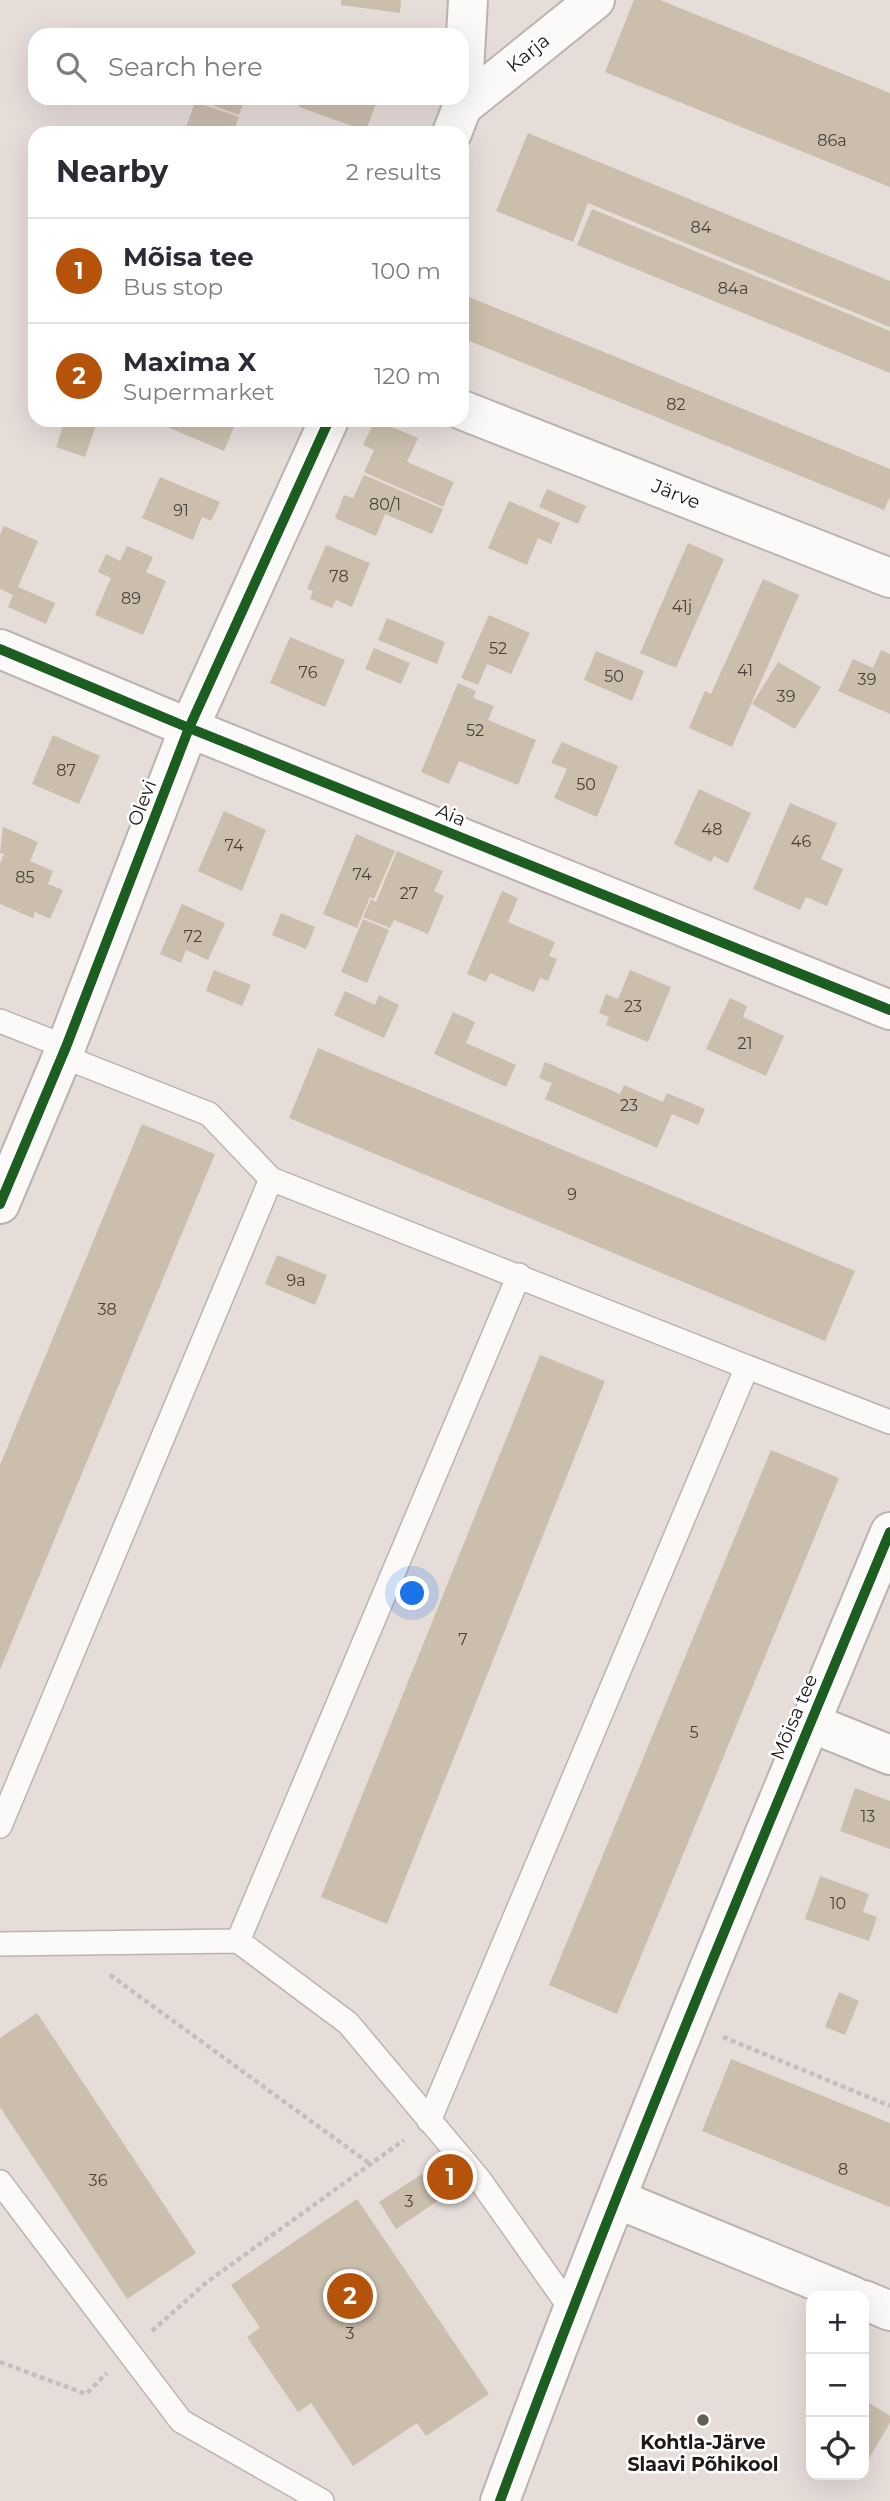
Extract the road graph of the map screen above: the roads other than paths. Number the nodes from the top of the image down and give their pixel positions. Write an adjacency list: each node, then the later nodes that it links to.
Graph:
1 (468, 0): 3 (street)
2 (595, 0): 4 (street, Karja)
3 (465, 28)
4 (457, 120)
5 (469, 413): 7 (street, Järve)
6 (326, 427): 9 (street, Olevi)
7 (890, 578)
8 (0, 649): 9 (street, Aia)
9 (189, 728): 10 (street, Aia); 12 (street, Olevi)
10 (890, 1010)
11 (0, 1021): 12 (lane)
12 (64, 1052): 13 (lane); 14 (street, Olevi)
13 (271, 1179): 15 (lane); 21 (lane)
14 (0, 1205)
15 (519, 1275): 16 (lane); 22 (lane)
16 (747, 1367): 17 (lane); 24 (lane)
17 (890, 1422)
18 (890, 1532): 19 (street, Mõisa tee)
19 (811, 1723): 20 (street); 26 (street, Mõisa tee)
20 (890, 1755)
21 (0, 1826)
22 (238, 1941): 23 (lane); 24 (lane)
23 (0, 1944)
24 (429, 2121): 29 (lane)
25 (0, 2182): 31 (lane)
26 (617, 2199): 27 (street); 29 (street, Mõisa tee)
27 (841, 2291)
28 (869, 2303): 30 (street)
29 (571, 2309): 32 (street, Mõisa tee)
30 (890, 2311)
31 (321, 2501)
32 (500, 2501)

